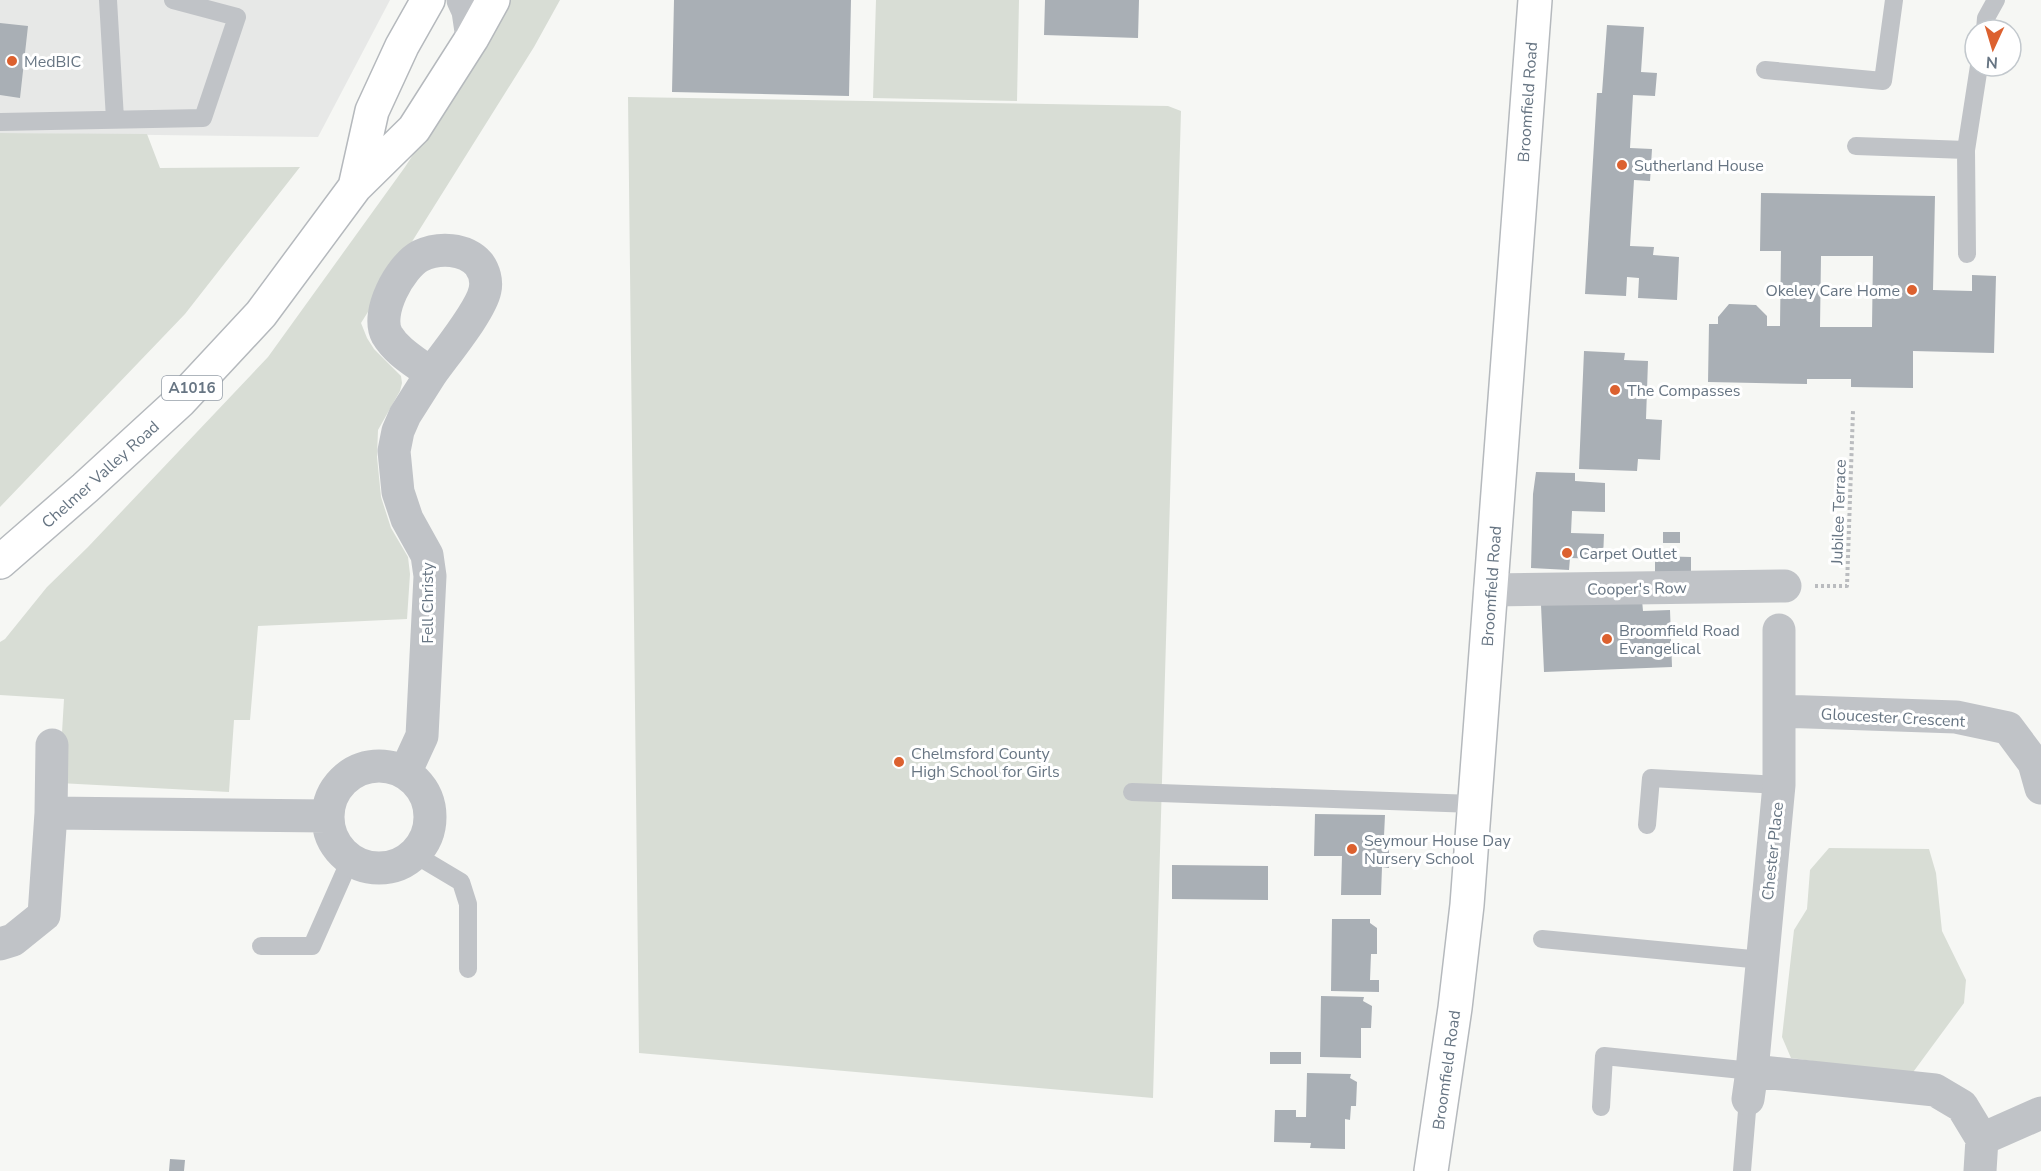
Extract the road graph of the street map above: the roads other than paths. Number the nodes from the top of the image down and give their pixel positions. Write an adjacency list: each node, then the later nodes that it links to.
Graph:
1 (108, 0): 13 (lane)
2 (173, 0): 13 (lane)
3 (428, 0): 17 (main road, Chelmer Valley Road / A1016)
4 (463, 0): 10 (street)
5 (493, 0): 10 (main road, Chelmer Valley Road / A1016)
6 (1535, 0): 22 (main road, Broomfield Road)
7 (1894, 0): 11 (lane)
8 (1996, 0): 9 (lane)
9 (1986, 18)
10 (472, 38): 17 (main road, Chelmer Valley Road / A1016)
11 (1765, 70)
12 (1977, 78): 16 (lane)
13 (115, 119): 14 (lane)
14 (0, 122)
15 (1856, 146): 16 (lane)
16 (1966, 150): 18 (lane)
17 (355, 186): 20 (main road, Chelmer Valley Road / A1016)
18 (1967, 254)
19 (431, 374): 26 (street, Fell Christy)
20 (0, 562)
21 (1785, 586): 22 (street, Cooper's Row)
22 (1490, 590): 30 (main road, Broomfield Road)
23 (1779, 630): 24 (street, Chester Place)
24 (1779, 711): 27 (street, Chester Place); 28 (street, Gloucester Crescent)
25 (52, 745): 31 (street)
26 (405, 773): 32 (street); 34 (street)
27 (1779, 786): 33 (lane); 39 (street, Chester Place)
28 (2041, 788)
29 (1132, 792): 30 (lane)
30 (1474, 804): 45 (main road, Broomfield Road)
31 (51, 813): 32 (street); 37 (street)
32 (327, 816): 35 (street)
33 (1647, 825)
34 (414, 854): 35 (street); 40 (lane)
35 (350, 860): 38 (lane)
36 (1542, 939): 39 (lane)
37 (0, 944)
38 (261, 946)
39 (1762, 960): 41 (street, Chester Place)
40 (468, 969)
41 (1750, 1085): 42 (lane); 44 (street); 46 (lane)
42 (1601, 1107)
43 (2041, 1113): 44 (street)
44 (1982, 1139): 47 (street)
45 (1431, 1171)
46 (1742, 1171)
47 (1980, 1171)

